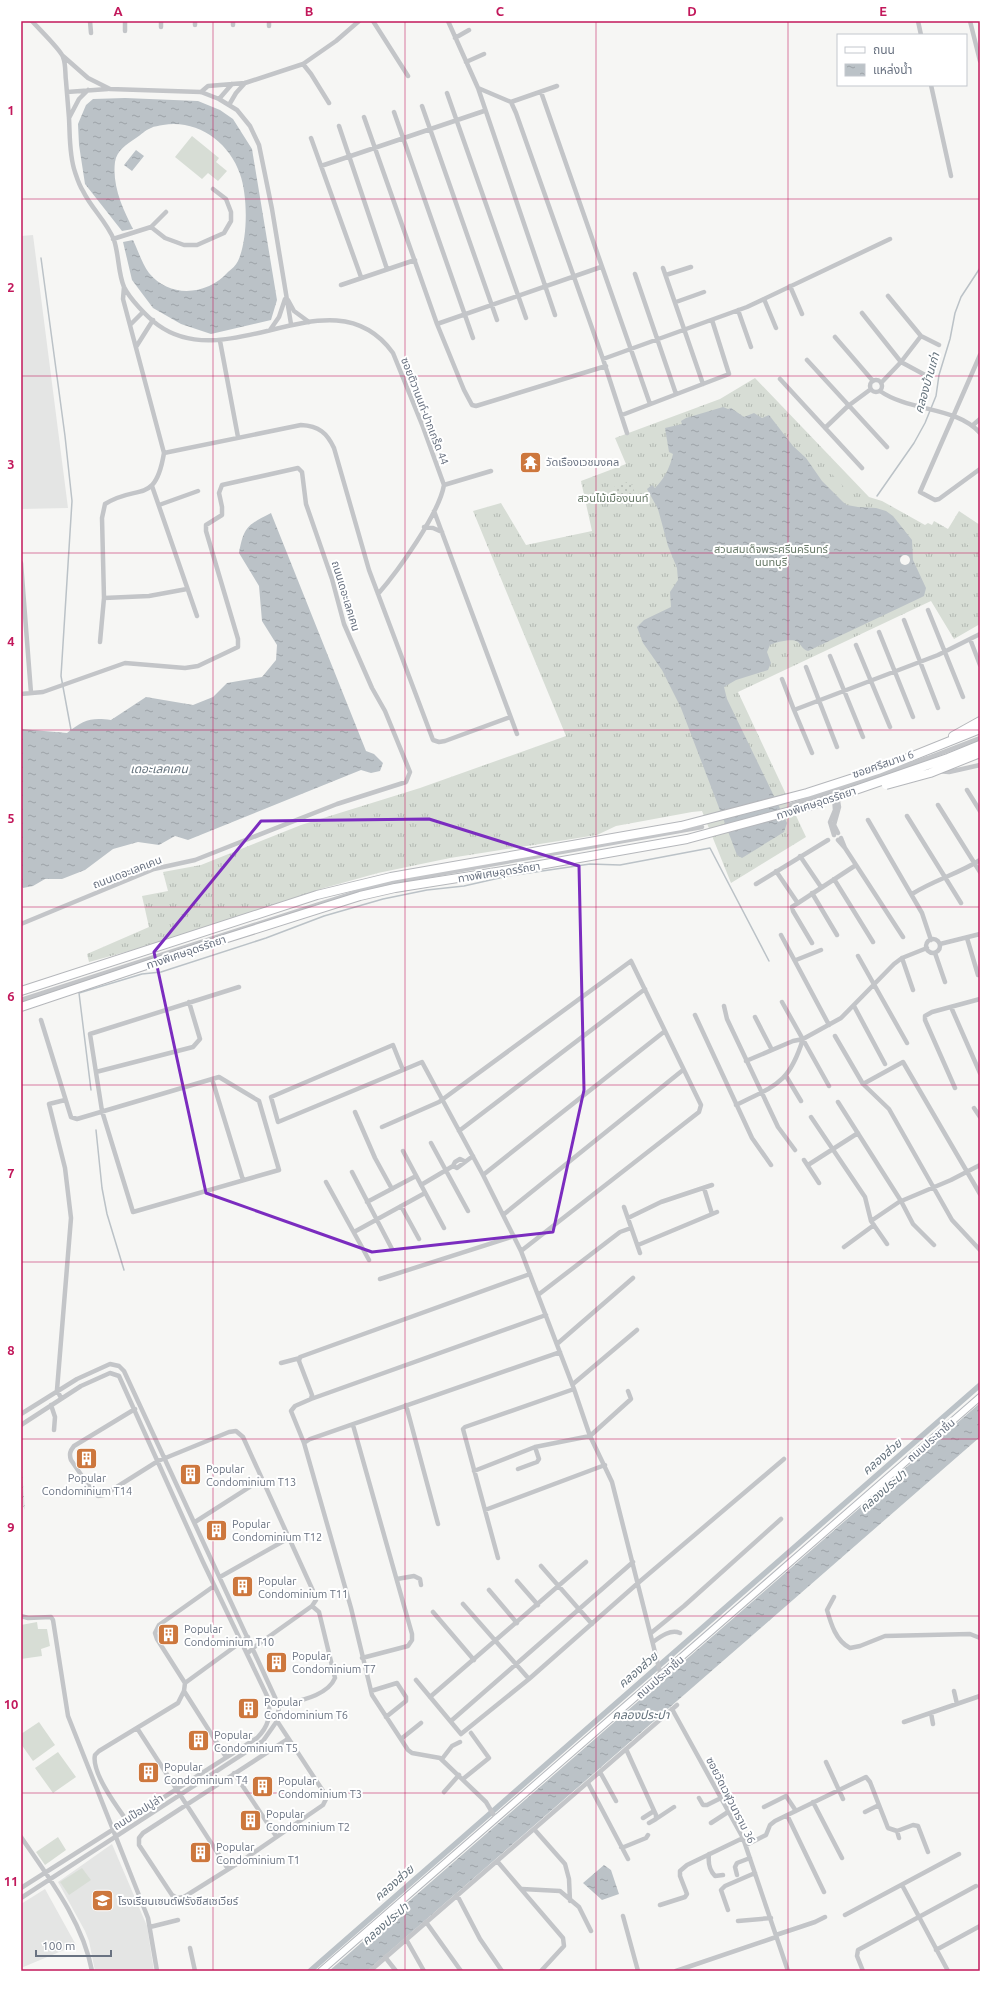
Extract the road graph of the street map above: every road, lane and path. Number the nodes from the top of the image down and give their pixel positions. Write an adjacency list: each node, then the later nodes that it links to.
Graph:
1 (32, 21): 17 (street)
2 (90, 21): 13 (street)
3 (125, 21): 12 (street)
4 (161, 21): 10 (street)
5 (359, 21): 20 (street)
6 (374, 21): 21 (street)
7 (448, 21): 15 (street)
8 (918, 21): 14 (street)
9 (970, 21): 18 (street)
10 (161, 27)
11 (469, 30): 15 (street)
12 (125, 31)
13 (91, 33)
14 (921, 34)
15 (455, 38): 19 (street)
16 (484, 54): 19 (street)
17 (63, 56): 27 (street); 29 (street, ซอยติวานนท์-ปากเกร็ด 44)
18 (980, 61)
19 (466, 62): 26 (street)
20 (303, 64): 22 (street); 35 (street)
21 (408, 76)
22 (245, 83): 23 (street); 36 (street)
23 (232, 84): 30 (street); 33 (street)
24 (557, 86): 31 (street)
25 (931, 86): 50 (street)
26 (478, 88): 34 (street); 38 (street)
27 (110, 89): 28 (street); 30 (street)
28 (88, 90): 29 (street); 41 (street)
29 (67, 92): 41 (street, ซอยติวานนท์-ปากเกร็ด 44)
30 (202, 92): 33 (street)
31 (541, 92): 34 (street); 57 (street)
32 (447, 93): 42 (street)
33 (219, 99): 36 (street)
34 (511, 102): 62 (street)
35 (328, 104)
36 (230, 105): 70 (street)
37 (422, 106): 44 (street)
38 (484, 111): 42 (street); 66 (street)
39 (394, 112): 46 (street)
40 (364, 117): 47 (street)
41 (69, 118): 54 (street, ซอยติวานนท์-ปากเกร็ด 44)
42 (456, 121): 44 (street); 71 (street)
43 (339, 126): 48 (street)
44 (430, 130): 46 (street); 75 (street)
45 (311, 138): 49 (street)
46 (403, 139): 47 (street); 79 (street)
47 (375, 148): 48 (street); 56 (street)
48 (349, 157): 49 (street); 60 (street)
49 (321, 166): 64 (street)
50 (951, 176)
51 (213, 189): 53 (street)
52 (166, 212): 53 (street)
53 (151, 227): 54 (street)
54 (114, 239): 68 (street, ซอยติวานนท์-ปากเกร็ด 44)
55 (890, 239): 67 (street)
56 (415, 260): 60 (street); 88 (street)
57 (602, 267): 62 (street); 101 (street)
58 (691, 267): 63 (street)
59 (663, 268): 63 (street)
60 (387, 269): 64 (street)
61 (635, 274): 96 (street)
62 (574, 276): 66 (street); 103 (street)
63 (666, 276): 74 (street)
64 (360, 277): 65 (street)
65 (341, 284)
66 (545, 286): 71 (street); 81 (street)
67 (790, 286): 73 (street); 80 (street)
68 (124, 287): 77 (street, ซอยติวานนท์-ปากเกร็ด 44); 89 (street)
69 (704, 292): 74 (street)
70 (286, 295): 86 (street); 87 (street); 91 (street)
71 (518, 295): 75 (street); 82 (street)
72 (888, 296): 93 (street)
73 (764, 299): 76 (street); 90 (street)
74 (676, 302): 92 (street)
75 (491, 304): 79 (street); 84 (street)
76 (738, 310): 85 (street); 100 (street)
77 (144, 312): 83 (street, ซอยติวานนท์-ปากเกร็ด 44); 89 (street)
78 (862, 313): 105 (street)
79 (465, 314): 88 (street); 95 (street)
80 (802, 314)
81 (555, 315)
82 (526, 318)
83 (153, 320): 97 (street, ซอยติวานนท์-ปากเกร็ด 44); 99 (street)
84 (497, 320)
85 (712, 320): 92 (street); 111 (street)
86 (309, 322): 87 (street, ซอยติวานนท์-ปากเกร็ด 44); 130 (street, ซอยติวานนท์-ปากเกร็ด 44)
87 (291, 324): 91 (street, ซอยติวานนท์-ปากเกร็ด 44)
88 (437, 324): 106 (street)
89 (130, 325): 99 (street)
90 (776, 328)
91 (270, 330): 97 (street, ซอยติวานนท์-ปากเกร็ด 44)
92 (685, 330): 96 (street); 111 (street)
93 (921, 336): 98 (street); 105 (street)
94 (835, 337): 109 (street)
95 (473, 338)
96 (658, 340): 101 (street); 114 (street)
97 (220, 341): 124 (street)
98 (939, 345)
99 (136, 347): 126 (street)
100 (751, 347)
101 (631, 350): 103 (street); 115 (street)
102 (980, 355): 118 (street)
103 (603, 359): 106 (street)
104 (807, 360): 116 (street)
105 (901, 362): 107 (street); 110 (street)
106 (606, 366): 117 (street)
107 (927, 376)
108 (780, 379): 121 (street)
109 (873, 381): 110 (street); 112 (street)
110 (881, 383): 113 (street)
111 (703, 384): 114 (street)
112 (871, 389): 113 (street); 116 (street)
113 (880, 390): 118 (street)
114 (676, 394): 115 (street)
115 (650, 404): 117 (street)
116 (848, 406): 121 (street); 125 (street)
117 (622, 415): 122 (street)
118 (953, 416): 120 (street); 128 (street)
119 (980, 420): 120 (street)
120 (973, 425): 123 (street)
121 (825, 428): 127 (street)
122 (627, 433)
123 (980, 433)
124 (238, 437): 126 (street); 139 (street)
125 (887, 447)
126 (164, 453): 131 (street)
127 (862, 468)
128 (980, 469)
129 (491, 471): 130 (street)
130 (444, 485): 134 (street)
131 (152, 486): 133 (street); 140 (street)
132 (198, 491): 133 (street)
133 (159, 505): 138 (street)
134 (434, 511): 135 (street); 136 (street)
135 (424, 527): 136 (street); 139 (street)
136 (442, 532): 164 (street)
137 (21, 563): 158 (street)
138 (187, 589): 140 (street); 142 (street)
139 (378, 594): 164 (street)
140 (104, 598): 147 (street)
141 (928, 610): 149 (street)
142 (197, 616)
143 (904, 620): 151 (street)
144 (879, 632): 154 (street)
145 (980, 634): 146 (street)
146 (970, 639): 149 (street); 152 (street)
147 (100, 642)
148 (856, 645): 156 (street)
149 (946, 652): 151 (street); 160 (street)
150 (830, 656): 157 (street)
151 (921, 662): 154 (street); 162 (street)
152 (980, 665)
153 (806, 667): 161 (street)
154 (895, 671): 156 (street); 165 (street)
155 (782, 679): 163 (street)
156 (871, 680): 157 (street); 167 (street)
157 (845, 691): 161 (street); 170 (street)
158 (31, 693): 159 (street, ถนนเดอะเลคเคน); 205 (street, ถนนเดอะเลคเคน)
159 (21, 694)
160 (963, 697)
161 (820, 701): 163 (street); 173 (street)
162 (938, 708)
163 (794, 710): 175 (street)
164 (510, 717): 169 (street)
165 (914, 717)
166 (980, 721): 174 (highway)
167 (890, 727)
168 (980, 729): 174 (highway, ทางพิเศษอุดรรัถยา)
169 (518, 734)
170 (863, 736)
171 (980, 738): 177 (street, ซอยศรีสมาน 6)
172 (980, 745): 183 (highway, ทางพิเศษอุดรรัถยา, bridge)
173 (838, 747)
174 (932, 749): 226 (highway, ทางพิเศษอุดรรัถยา)
175 (812, 753)
176 (980, 753): 183 (highway, bridge)
177 (928, 758): 178 (street); 179 (street, ซอยศรีสมาน 6)
178 (980, 765)
179 (834, 790): 181 (street, ซอยศรีสมาน 6); 188 (street)
180 (967, 790): 184 (street)
181 (791, 805)
182 (938, 805): 193 (street)
183 (809, 806): 234 (highway, ทางพิเศษอุดรรัถยา, bridge)
184 (980, 812)
185 (907, 816): 197 (street)
186 (868, 820): 202 (street)
187 (702, 827): 228 (street)
188 (835, 832)
189 (839, 839): 194 (street)
190 (828, 840): 191 (street)
191 (800, 856): 195 (street); 200 (street)
192 (980, 860): 193 (street)
193 (974, 864): 196 (street); 197 (street)
194 (856, 865): 198 (street); 209 (street)
195 (776, 871): 199 (street); 203 (street)
196 (980, 872)
197 (946, 878): 202 (street); 204 (street)
198 (834, 879): 200 (street); 212 (street)
199 (756, 884)
200 (821, 887): 201 (street)
201 (812, 893): 203 (street); 208 (street)
202 (912, 894): 211 (street)
203 (797, 902): 213 (street)
204 (961, 903)
205 (21, 924)
206 (980, 934): 210 (street)
207 (782, 935): 220 (street)
208 (837, 935)
209 (903, 937)
210 (967, 938): 214 (street); 221 (street)
211 (931, 940): 214 (street); 215 (street)
212 (873, 942)
213 (812, 943)
214 (940, 944): 217 (street)
215 (927, 948): 217 (street); 219 (street)
216 (821, 950): 220 (street)
217 (936, 953): 222 (street)
218 (858, 956): 223 (street)
219 (902, 958): 223 (street); 227 (street)
220 (796, 960): 239 (street)
221 (978, 975)
222 (945, 982)
223 (875, 984): 233 (street); 243 (street)
224 (239, 987): 230 (street)
225 (645, 989): 240 (street); 257 (street); 268 (street)
226 (21, 990)
227 (913, 990)
228 (21, 1000)
229 (980, 1000): 235 (street)
230 (189, 1002): 249 (street); 249 (street)
231 (782, 1002): 242 (street)
232 (724, 1006): 245 (street)
233 (854, 1006): 239 (street); 246 (street)
234 (21, 1007)
235 (951, 1007): 250 (street); 255 (street)
236 (695, 1015): 261 (street)
237 (755, 1017): 244 (street)
238 (42, 1020): 258 (street)
239 (829, 1025): 242 (street)
240 (665, 1031): 248 (street); 282 (street)
241 (835, 1036): 253 (street)
242 (803, 1039): 244 (street); 251 (street); 254 (street)
243 (908, 1043)
244 (772, 1050): 245 (street)
245 (746, 1061): 256 (street)
246 (885, 1064)
247 (403, 1070): 247 (street); 257 (street)
248 (683, 1070): 301 (street); 316 (street)
249 (96, 1072): 263 (street)
250 (980, 1073)
251 (786, 1076): 256 (street); 259 (street)
252 (212, 1079): 263 (street); 284 (street); 284 (street)
253 (863, 1084): 281 (street); 290 (street)
254 (829, 1086)
255 (955, 1088)
256 (761, 1093): 261 (street); 272 (street)
257 (442, 1099): 267 (street); 268 (street)
258 (66, 1100): 263 (street); 332 (street)
259 (801, 1101)
260 (838, 1102): 269 (street)
261 (736, 1105): 276 (street)
262 (974, 1108): 266 (street)
263 (102, 1111): 284 (street)
264 (355, 1112): 291 (street)
265 (811, 1117): 271 (street)
266 (980, 1117)
267 (382, 1127)
268 (459, 1131): 274 (street)
269 (858, 1133): 271 (street); 294 (street)
270 (431, 1143): 279 (street)
271 (833, 1149): 277 (street); 304 (street)
272 (795, 1150)
273 (403, 1151): 283 (street)
274 (472, 1156): 279 (street); 282 (street)
275 (804, 1160): 277 (street)
276 (771, 1165)
277 (808, 1165): 286 (street)
278 (980, 1165): 281 (street)
279 (446, 1170): 287 (street); 298 (street)
280 (352, 1172): 295 (street)
281 (967, 1172): 290 (street); 293 (street)
282 (483, 1175): 301 (street)
283 (416, 1176): 287 (street); 291 (street)
284 (243, 1180)
285 (326, 1182): 307 (street)
286 (820, 1183)
287 (421, 1185): 292 (street)
288 (712, 1185): 289 (street)
289 (704, 1188): 300 (street); 302 (street)
290 (933, 1188): 294 (street); 315 (street)
291 (392, 1189): 295 (street)
292 (425, 1193): 296 (street); 305 (street)
293 (980, 1194)
294 (902, 1201): 304 (street); 312 (street)
295 (367, 1202): 303 (street)
296 (401, 1206): 303 (street); 309 (street)
297 (624, 1208): 302 (street)
298 (468, 1210)
299 (717, 1212): 300 (street)
300 (712, 1214): 311 (street)
301 (503, 1215): 308 (street)
302 (628, 1218): 306 (street)
303 (377, 1220): 307 (street); 314 (street)
304 (872, 1223): 310 (street); 313 (street)
305 (444, 1228)
306 (631, 1228): 311 (street); 322 (street)
307 (354, 1232): 318 (street)
308 (514, 1236): 316 (street); 321 (street)
309 (419, 1239)
310 (887, 1244)
311 (638, 1245): 317 (street)
312 (934, 1245)
313 (844, 1247)
314 (392, 1249)
315 (980, 1250)
316 (521, 1251): 319 (street)
317 (640, 1253)
318 (368, 1260)
319 (530, 1274): 322 (street); 327 (street)
320 (633, 1278): 325 (street)
321 (380, 1279)
322 (538, 1296): 323 (street)
323 (546, 1315): 325 (street); 336 (street)
324 (637, 1330): 331 (street)
325 (557, 1344): 326 (street)
326 (560, 1352): 331 (street); 338 (street)
327 (300, 1358): 328 (street); 336 (street)
328 (280, 1363)
329 (119, 1366): 330 (street); 332 (street); 347 (street)
330 (115, 1373): 335 (street); 339 (street, ถนนป๊อปปูล่า)
331 (574, 1386): 344 (street); 352 (street)
332 (57, 1390): 335 (street); 340 (street)
333 (628, 1391): 344 (street)
334 (980, 1397): 393 (street, ถนนประชาชื่น)
335 (61, 1398): 337 (street)
336 (311, 1399): 345 (street)
337 (51, 1405): 341 (street); 343 (street)
338 (406, 1405): 342 (street); 357 (street)
339 (135, 1409): 349 (street, ถนนป๊อปปูล่า); 349 (street)
340 (21, 1414)
341 (21, 1425)
342 (353, 1425): 345 (street); 364 (street)
343 (54, 1430)
344 (590, 1436): 346 (street); 350 (street)
345 (304, 1443): 390 (street)
346 (536, 1447): 351 (street); 352 (street)
347 (166, 1458): 349 (street); 353 (street); 356 (street)
348 (784, 1459): 366 (street)
349 (158, 1461): 368 (street, ถนนป๊อปปูล่า)
350 (605, 1465): 354 (street); 361 (street)
351 (518, 1469)
352 (474, 1470): 354 (street)
353 (262, 1479): 356 (street); 358 (street)
354 (485, 1510): 359 (street)
355 (781, 1519): 380 (street)
356 (195, 1522): 363 (street)
357 (438, 1524)
358 (289, 1538): 363 (street); 374 (street)
359 (498, 1558)
360 (586, 1562): 369 (street)
361 (633, 1562): 366 (street); 375 (street)
362 (541, 1566): 369 (street)
363 (220, 1577): 382 (street)
364 (397, 1579): 367 (street); 390 (street)
365 (517, 1581): 373 (street)
366 (638, 1583): 379 (street); 380 (street)
367 (421, 1585)
368 (214, 1586): 384 (street, ถนนป๊อปปูล่า); 397 (street)
369 (560, 1586): 373 (street); 375 (street)
370 (489, 1590): 378 (street)
371 (834, 1597): 383 (street)
372 (463, 1604): 385 (street)
373 (538, 1605): 378 (street)
374 (312, 1606): 387 (street); 403 (street)
375 (580, 1609): 379 (street); 392 (street)
376 (433, 1612): 391 (street)
377 (21, 1616): 449 (street)
378 (517, 1623): 385 (street)
379 (592, 1624): 395 (street)
380 (651, 1633): 386 (street)
381 (680, 1633): 386 (street)
382 (248, 1636): 384 (street); 387 (street)
383 (980, 1638)
384 (241, 1641): 388 (street, ถนนป๊อปปูล่า); 397 (street)
385 (496, 1641): 391 (street); 392 (street)
386 (653, 1642): 389 (street)
387 (253, 1648): 388 (street); 403 (street)
388 (247, 1654): 418 (street, ถนนป๊อปปูล่า)
389 (657, 1657): 393 (street); 394 (street)
390 (362, 1658): 399 (street)
391 (474, 1660): 401 (street)
392 (516, 1664): 395 (street); 408 (street)
393 (667, 1671): 394 (street, ถนนประชาชื่น)
394 (661, 1676): 444 (street, ถนนประชาชื่น)
395 (529, 1679): 408 (street)
396 (416, 1680): 401 (street)
397 (185, 1683): 398 (street)
398 (184, 1691): 412 (street); 418 (street)
399 (371, 1691): 406 (street); 406 (street)
400 (980, 1696): 405 (street)
401 (430, 1697): 408 (street)
402 (676, 1705): 404 (street)
403 (278, 1706): 407 (street)
404 (672, 1709): 417 (street); 430 (street, ซอยวัดเวฬุวนาราม 36)
405 (931, 1712): 409 (street); 411 (street)
406 (386, 1717): 415 (street)
407 (277, 1721): 414 (street); 428 (street, ถนนป๊อปปูล่า)
408 (451, 1721)
409 (904, 1722)
410 (421, 1723): 415 (street)
411 (933, 1724)
412 (137, 1728): 425 (street); 446 (street)
413 (471, 1733): 423 (street)
414 (288, 1739): 422 (street); 454 (street)
415 (401, 1739): 419 (street)
416 (460, 1742): 419 (street)
417 (626, 1750): 421 (street); 438 (street)
418 (226, 1757): 425 (street, ถนนป๊อปปูล่า)
419 (442, 1759): 423 (street)
420 (826, 1762): 426 (street)
421 (600, 1772): 424 (street); 432 (street)
422 (234, 1773): 434 (street); 454 (street)
423 (461, 1777): 427 (street); 444 (street)
424 (588, 1783): 450 (street); 459 (street)
425 (176, 1790): 428 (street); 446 (street, ถนนป๊อปปูล่า)
426 (839, 1790): 431 (street); 433 (street); 435 (street)
427 (444, 1792)
428 (180, 1797): 434 (street); 453 (street, ถนนป๊อปปูล่า)
429 (699, 1798): 430 (street)
430 (721, 1798): 440 (street, ซอยวัดเวฬุวนาราม 36)
431 (843, 1799)
432 (616, 1801)
433 (813, 1802): 439 (street); 464 (street)
434 (185, 1805): 467 (street); 467 (street)
435 (879, 1805): 441 (street); 451 (street)
436 (764, 1807): 439 (street)
437 (674, 1808): 445 (street)
438 (654, 1811): 443 (street); 445 (street)
439 (796, 1811): 442 (street)
440 (728, 1812): 448 (street); 456 (street, ซอยวัดเวฬุวนาราม 36)
441 (865, 1812)
442 (787, 1815): 458 (street); 477 (street)
443 (643, 1818)
444 (496, 1819): 502 (street, ถนนประชาชื่น)
445 (656, 1819): 447 (street)
446 (127, 1820): 449 (street, ถนนป๊อปปูล่า)
447 (649, 1823)
448 (711, 1823)
449 (112, 1829): 453 (street); 468 (street, ถนนป๊อปปูล่า)
450 (534, 1829): 466 (street); 480 (street)
451 (897, 1831): 457 (street); 460 (street)
452 (648, 1835): 459 (street)
453 (115, 1836): 472 (street, ถนนป๊อปปูล่า); 492 (street)
454 (276, 1836): 467 (street)
455 (21, 1837): 468 (street)
456 (743, 1838): 458 (street, ซอยวัดเวฬุวนาราม 36); 461 (street)
457 (899, 1838)
458 (746, 1845): 463 (street, ซอยวัดเวฬุวนาราม 36)
459 (621, 1847): 465 (street)
460 (928, 1852)
461 (709, 1854): 470 (street); 481 (street)
462 (959, 1854): 473 (street)
463 (750, 1858): 469 (street, ซอยวัดเวฬุวนาราม 36); 471 (street)
464 (842, 1858)
465 (628, 1859)
466 (497, 1861): 476 (street); 478 (street)
467 (228, 1869)
468 (45, 1873): 472 (street); 475 (street, ถนนป๊อปปูล่า)
469 (755, 1874): 482 (street); 487 (street, ซอยวัดเวฬุวนาราม 36)
470 (723, 1875)
471 (737, 1875)
472 (50, 1879): 479 (street, ถนนป๊อปปูล่า); 499 (street)
473 (902, 1885): 483 (street); 485 (street)
474 (976, 1886): 485 (street)
475 (21, 1888)
476 (522, 1889): 480 (street); 508 (street)
477 (824, 1892)
478 (457, 1895): 489 (street); 507 (street)
479 (21, 1898)
480 (570, 1900): 493 (street)
481 (660, 1905)
482 (728, 1910)
483 (845, 1915)
484 (623, 1916): 509 (street)
485 (919, 1916): 497 (street); 512 (street)
486 (825, 1917): 494 (street)
487 (771, 1918): 490 (street); 494 (street, ซอยวัดเวฬุวนาราม 36)
488 (178, 1920): 492 (street)
489 (426, 1922): 495 (street); 506 (street)
490 (738, 1922)
491 (980, 1926): 497 (street)
492 (150, 1927): 500 (street)
493 (591, 1930)
494 (776, 1936): 510 (street); 511 (street, ซอยวัดเวฬุวนาราม 36)
495 (406, 1939): 498 (street); 505 (street)
496 (190, 1948): 501 (street)
497 (936, 1950): 513 (street)
498 (385, 1957): 503 (street); 504 (street)
499 (92, 1971)
500 (157, 1971)
501 (195, 1971)
502 (321, 1971)
503 (370, 1971)
504 (396, 1971)
505 (424, 1971)
506 (461, 1971)
507 (502, 1971)
508 (541, 1971)
509 (638, 1971)
510 (676, 1971)
511 (788, 1971)
512 (863, 1971)
513 (948, 1971)

